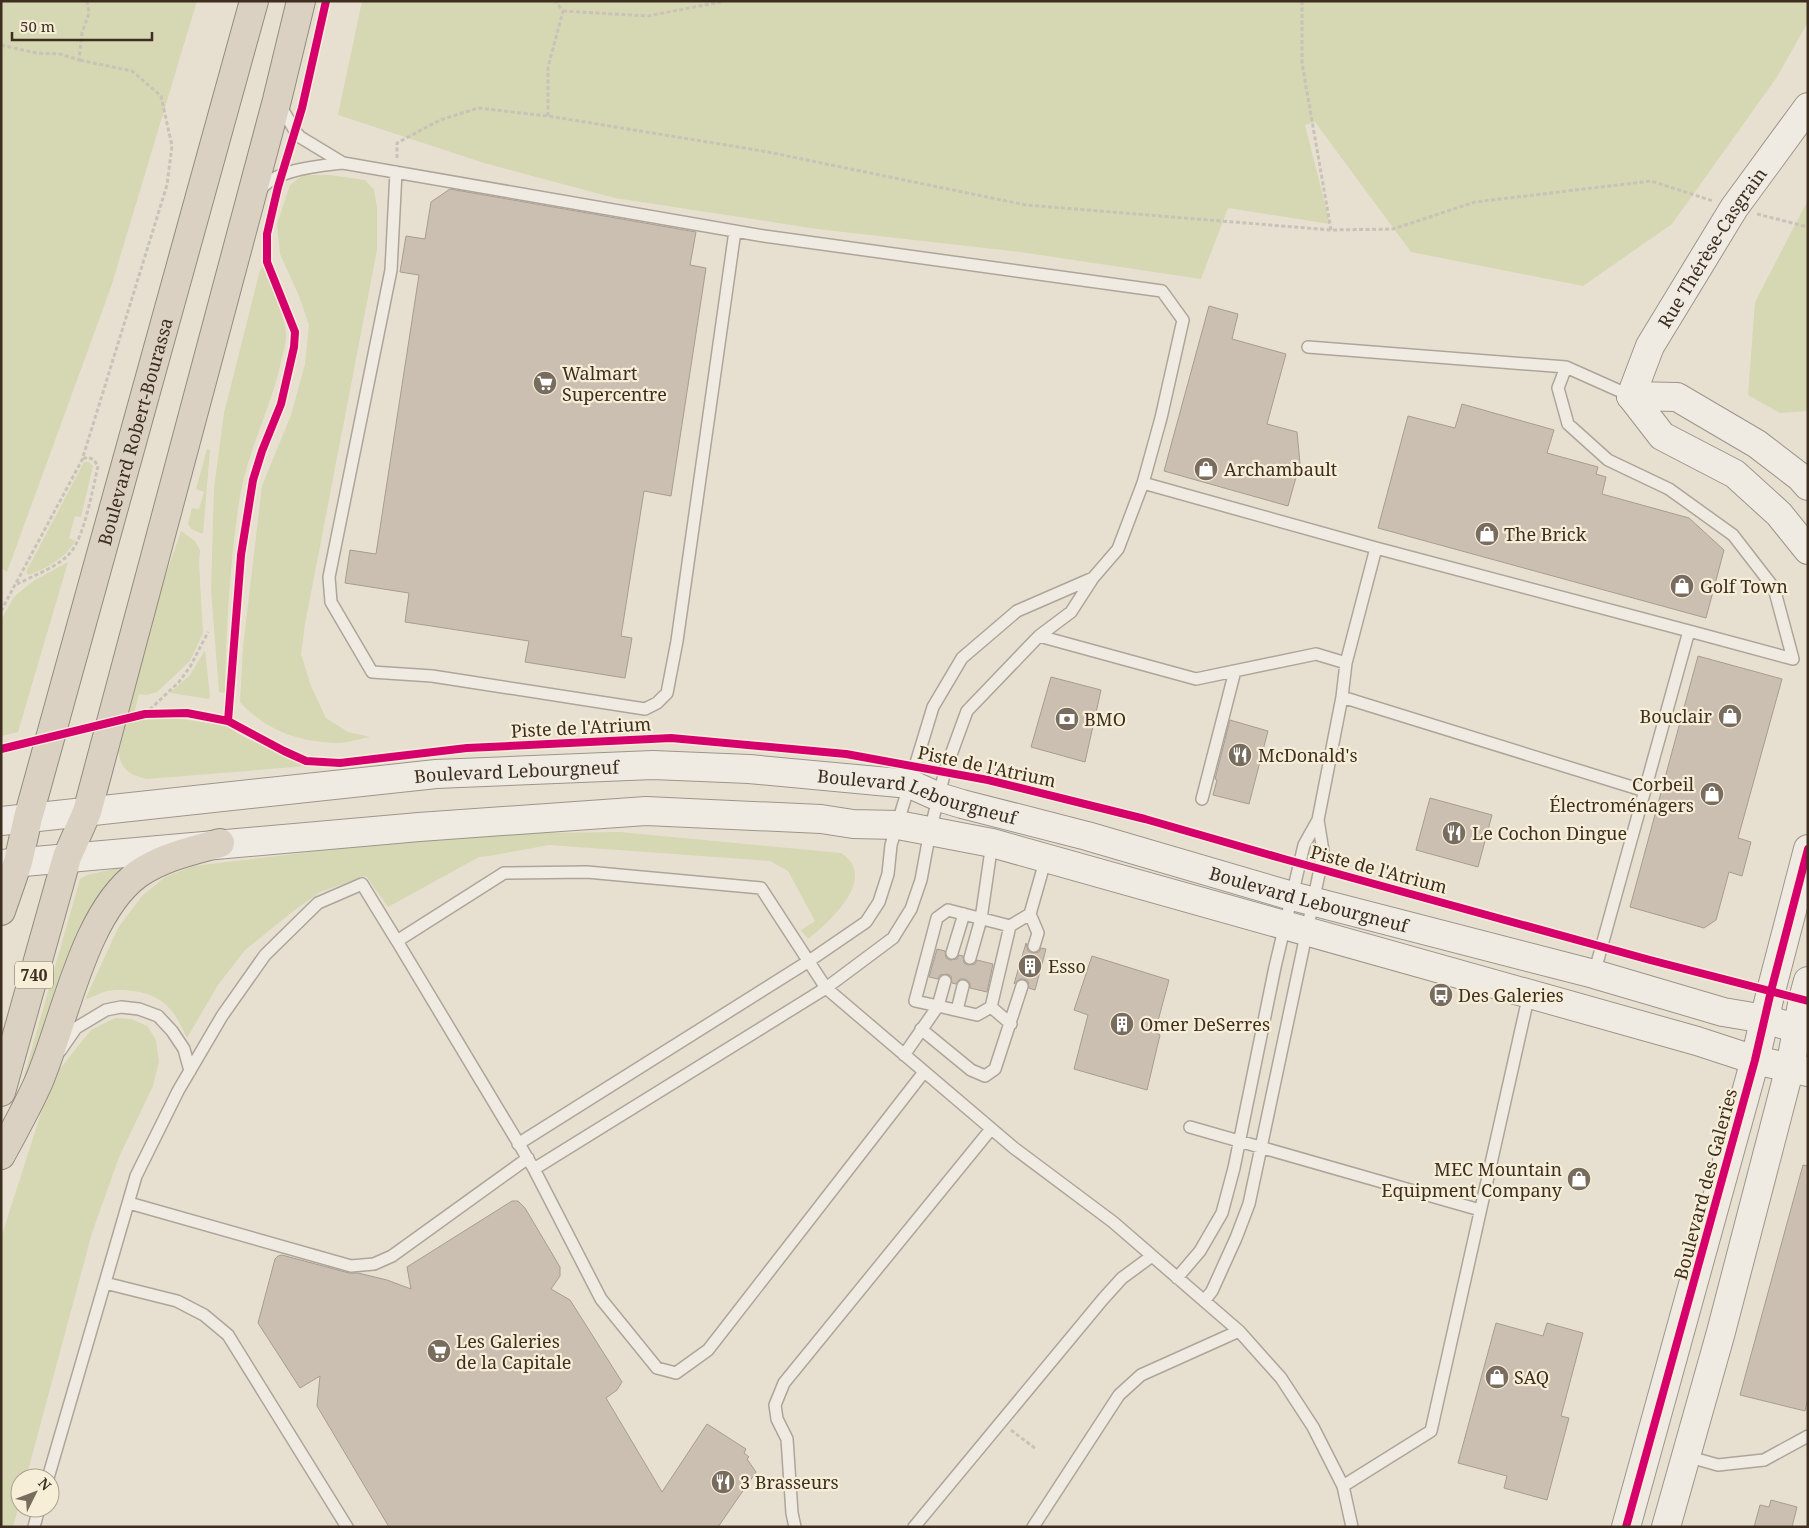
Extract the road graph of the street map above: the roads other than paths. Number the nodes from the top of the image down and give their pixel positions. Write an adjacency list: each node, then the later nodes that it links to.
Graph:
1 (254, 1): 27 (highway, Boulevard Robert-Bourassa)
2 (301, 1): 3 (highway)
3 (278, 100): 5 (lane); 7 (highway)
4 (1808, 107): 11 (main road, Rue Thérèse-Casgrain)
5 (344, 163): 6 (lane); 7 (lane)
6 (396, 172): 8 (lane); 8 (lane)
7 (250, 204): 26 (highway)
8 (735, 231): 12 (lane)
9 (1308, 347): 10 (lane)
10 (1566, 367): 11 (lane); 17 (lane)
11 (1631, 396): 13 (main road); 15 (main road)
12 (1143, 482): 14 (lane); 16 (lane)
13 (1808, 486)
14 (1376, 548): 17 (lane); 19 (lane)
15 (1808, 550)
16 (1093, 578): 18 (lane); 22 (lane)
17 (1689, 631): 23 (lane)
18 (1039, 636): 20 (lane); 24 (lane)
19 (1346, 663): 20 (lane); 21 (lane)
20 (1235, 671): 25 (lane)
21 (1342, 697): 23 (lane); 28 (lane)
22 (910, 784): 24 (main road, Boulevard Lebourgneuf); 26 (main road, Boulevard Lebourgneuf); 30 (lane)
23 (1644, 790): 50 (lane)
24 (939, 797): 31 (lane); 38 (main road, Boulevard Lebourgneuf)
25 (1202, 799)
26 (87, 812): 27 (main road, Boulevard Lebourgneuf); 35 (highway)
27 (28, 818): 29 (main road, Boulevard Lebourgneuf); 37 (highway, Boulevard Robert-Bourassa)
28 (1318, 820): 38 (lane); 38 (lane)
29 (1, 821)
30 (898, 825): 31 (main road, Boulevard Lebourgneuf); 32 (main road, Boulevard Lebourgneuf); 49 (lane)
31 (930, 831): 33 (main road, Boulevard Lebourgneuf); 55 (lane)
32 (220, 843): 35 (main road, Boulevard Lebourgneuf); 69 (highway)
33 (992, 843): 36 (main road, Boulevard Lebourgneuf); 42 (lane)
34 (1808, 849): 60 (main road, Boulevard des Galeries)
35 (67, 857): 37 (main road, Boulevard Lebourgneuf); 70 (highway, 740)
36 (1046, 858): 41 (lane); 44 (main road, Boulevard Lebourgneuf)
37 (10, 863): 39 (highway, Boulevard Robert-Bourassa)
38 (1303, 898): 44 (lane); 44 (lane); 50 (main road, Boulevard Lebourgneuf)
39 (1, 911)
40 (964, 914): 42 (lane); 47 (lane); 57 (lane)
41 (1030, 914): 43 (lane); 46 (lane)
42 (981, 918): 43 (lane); 48 (lane)
43 (1010, 926): 58 (lane)
44 (1297, 929): 56 (main road, Boulevard Lebourgneuf); 73 (lane); 75 (lane)
45 (398, 941): 49 (lane); 67 (lane); 74 (lane)
46 (1034, 946)
47 (952, 953)
48 (970, 958)
49 (809, 960): 55 (lane); 74 (lane)
50 (1594, 974): 60 (main road, Boulevard Lebourgneuf)
51 (1808, 981): 63 (main road)
52 (945, 982): 57 (lane)
53 (963, 986): 59 (lane)
54 (1022, 986): 61 (lane)
55 (826, 988): 64 (lane); 78 (lane)
56 (1529, 994): 65 (main road, Boulevard Lebourgneuf); 80 (lane)
57 (938, 1006): 59 (lane); 62 (lane)
58 (991, 1007): 59 (lane); 61 (lane)
59 (957, 1010)
60 (1765, 1019): 63 (main road, Boulevard Lebourgneuf); 65 (main road, Boulevard des Galeries)
61 (1011, 1024): 62 (lane)
62 (921, 1028): 64 (lane)
63 (1802, 1031): 66 (main road)
64 (904, 1055): 68 (lane)
65 (1755, 1060): 66 (main road, Boulevard Lebourgneuf); 95 (main road, Boulevard des Galeries)
66 (1799, 1069): 87 (main road)
67 (190, 1071): 69 (lane); 79 (lane)
68 (924, 1072): 72 (lane); 78 (lane)
69 (39, 1081): 76 (highway)
70 (1, 1092)
71 (1190, 1126): 73 (lane)
72 (991, 1129): 81 (lane); 91 (lane)
73 (1240, 1141): 75 (lane); 82 (lane)
74 (518, 1144): 77 (lane)
75 (1262, 1147): 80 (lane); 84 (lane)
76 (1, 1155)
77 (528, 1158): 78 (lane); 79 (lane)
78 (534, 1168)
79 (128, 1203): 83 (lane)
80 (1480, 1210): 89 (lane)
81 (1152, 1256): 82 (lane); 92 (lane)
82 (1177, 1278): 84 (lane)
83 (105, 1282): 88 (lane); 90 (lane)
84 (1204, 1301): 85 (lane)
85 (1239, 1331): 89 (lane); 93 (lane)
86 (1808, 1436): 87 (lane)
87 (1686, 1456): 96 (main road)
88 (51, 1468)
89 (1343, 1486): 94 (lane)
90 (347, 1527)
91 (796, 1527)
92 (914, 1527)
93 (1033, 1527)
94 (1352, 1527)
95 (1626, 1527)
96 (1666, 1527)

